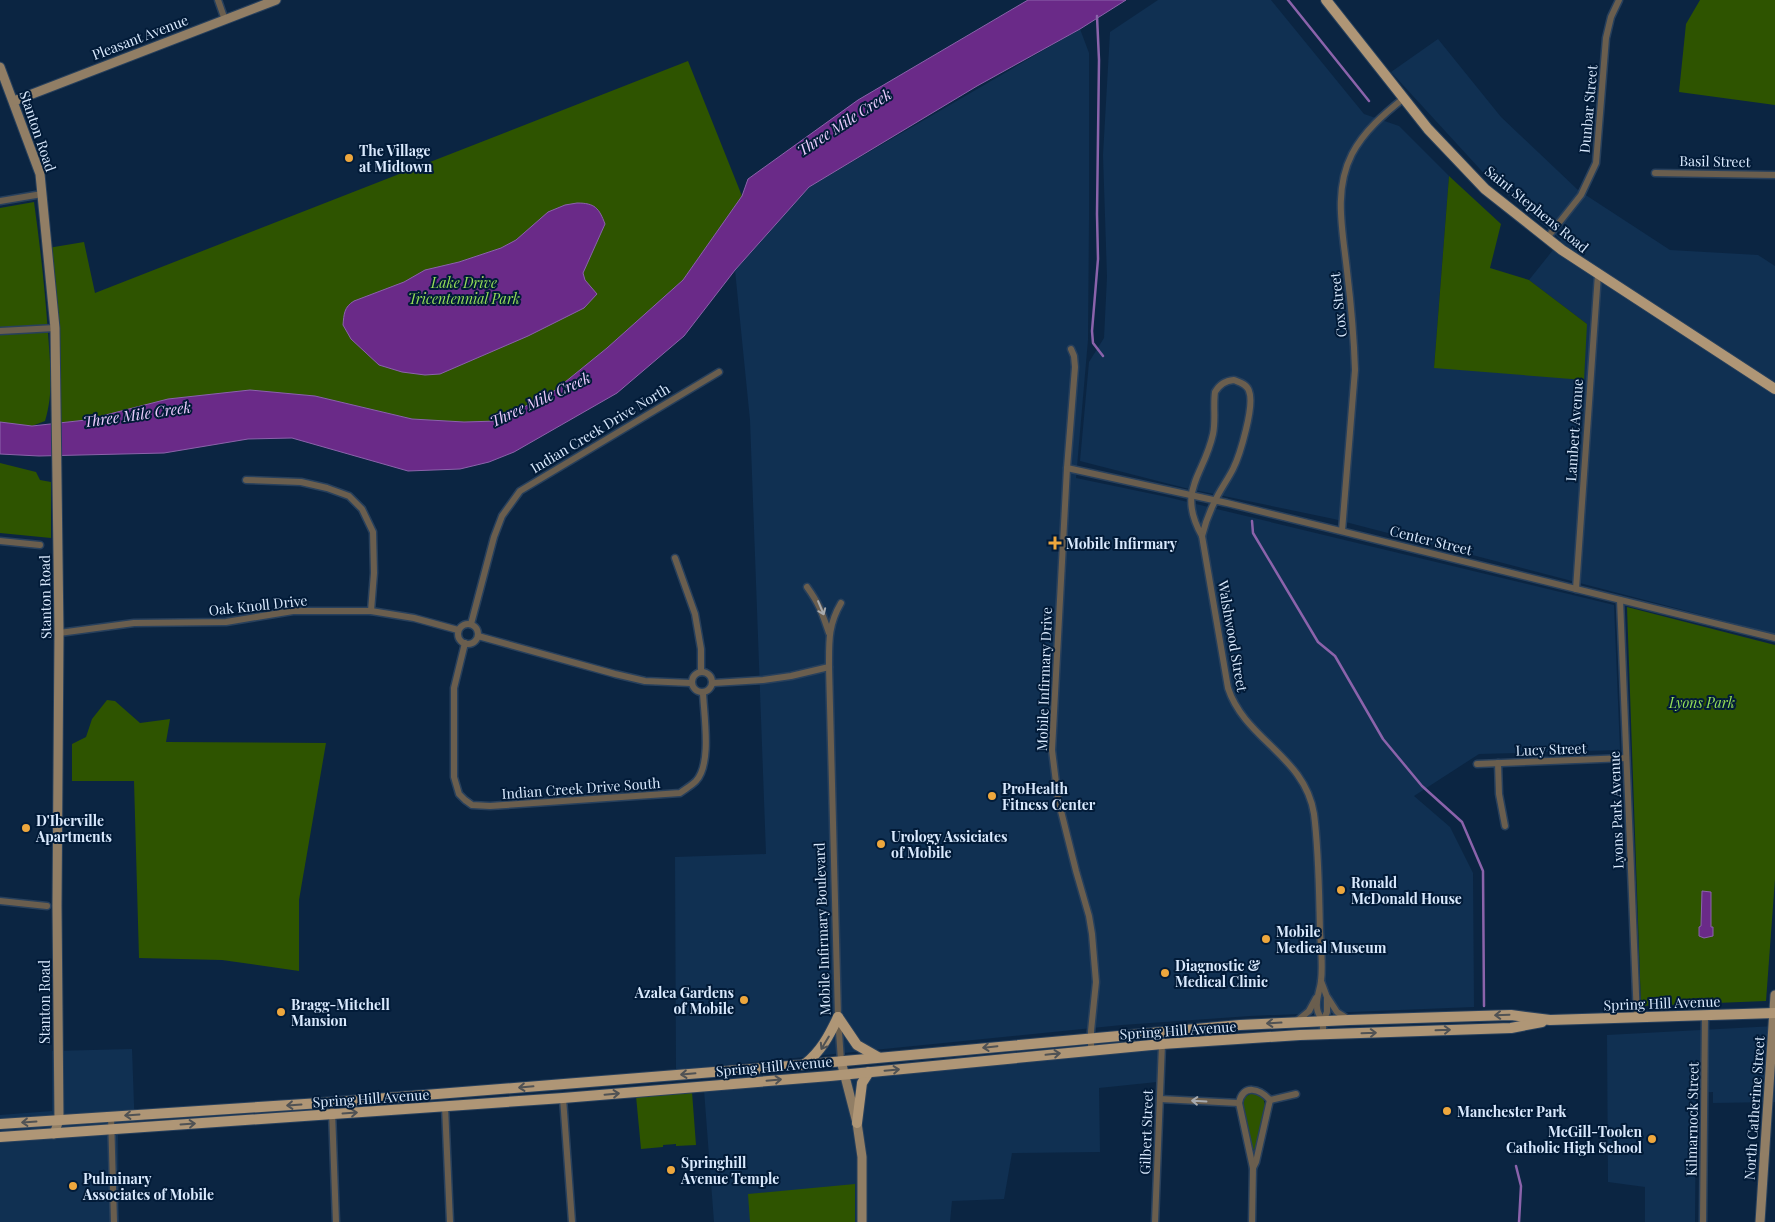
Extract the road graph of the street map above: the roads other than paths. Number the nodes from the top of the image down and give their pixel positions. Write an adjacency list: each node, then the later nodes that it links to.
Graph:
1 (218, 0): 5 (street)
2 (276, 0): 5 (street, Pleasant Avenue)
3 (1326, 0): 7 (main road, Saint Stephens Road)
4 (1619, 0): 13 (street, Dunbar Street)
5 (225, 20): 8 (street, Pleasant Avenue)
6 (1, 72): 8 (street, Stanton Road)
7 (1404, 98): 13 (main road, Saint Stephens Road); 24 (street, Cox Street)
8 (14, 101): 11 (street, Stanton Road)
9 (1655, 173): 10 (street, Basil Street)
10 (1775, 175)
11 (42, 194): 12 (street); 15 (street, Stanton Road)
12 (0, 201)
13 (1547, 238): 14 (main road, Saint Stephens Road)
14 (1598, 274): 19 (main road, Saint Stephens Road); 30 (street, Lambert Avenue)
15 (55, 328): 16 (street); 36 (street, Stanton Road)
16 (0, 331)
17 (1071, 349): 20 (street, Mobile Infirmary Drive)
18 (719, 372): 34 (street, Indian Creek Drive North)
19 (1775, 389)
20 (1067, 468): 22 (street, Center Street); 65 (street, Mobile Infirmary Drive)
21 (246, 480): 33 (street)
22 (1190, 494): 23 (street, Center Street); 23 (street, Walshwood Street); 25 (street, Walshwood Street)
23 (1215, 500): 24 (street, Center Street); 25 (street, Walshwood Street)
24 (1342, 531): 30 (street, Center Street)
25 (1202, 536): 52 (street, Walshwood Street)
26 (0, 541): 27 (street)
27 (40, 545)
28 (675, 558): 42 (street)
29 (807, 587): 37 (street, Mobile Infirmary Boulevard, one-way to 37)
30 (1576, 589): 31 (street, Center Street)
31 (1620, 600): 39 (street, Center Street); 46 (street, Lyons Park Avenue)
32 (841, 603): 37 (street, Mobile Infirmary Boulevard)
33 (371, 611): 35 (street, Oak Knoll Drive); 36 (street, Oak Knoll Drive)
34 (471, 624): 35 (street); 38 (street)
35 (458, 630): 40 (street)
36 (60, 633): 82 (street, Stanton Road)
37 (829, 633): 41 (street, Mobile Infirmary Boulevard)
38 (478, 636): 40 (street); 44 (street)
39 (1775, 638)
40 (465, 644): 45 (street, Indian Creek Drive South)
41 (829, 667): 43 (street); 58 (street, Mobile Infirmary Boulevard)
42 (701, 672): 43 (street); 44 (street)
43 (712, 682): 45 (street)
44 (691, 683): 45 (street)
45 (702, 693)
46 (1626, 758): 47 (street, Lucy Street); 59 (street, Lyons Park Avenue)
47 (1498, 763): 48 (street, Lucy Street); 49 (street)
48 (1477, 764)
49 (1505, 826)
50 (0, 901): 51 (street)
51 (47, 906)
52 (1321, 981): 54 (street, Walshwood Street); 55 (street, Walshwood Street)
53 (1775, 995): 56 (street, North Catherine Street)
54 (1317, 997): 62 (street, Walshwood Street); 63 (street, Walshwood Street)
55 (1327, 997): 60 (street, Walshwood Street); 62 (street, Walshwood Street)
56 (1774, 1014): 57 (main road, Spring Hill Avenue); 97 (street, North Catherine Street)
57 (1706, 1016): 59 (main road, Spring Hill Avenue); 96 (street, Kilmarnock Street)
58 (838, 1017): 68 (main road); 69 (street, Mobile Infirmary Boulevard); 70 (main road, one-way to 70)
59 (1637, 1018): 61 (main road, Spring Hill Avenue)
60 (1349, 1020): 61 (main road, Spring Hill Avenue, one-way to 60); 62 (main road, Spring Hill Avenue)
61 (1550, 1020): 64 (main road, Spring Hill Avenue, one-way to 61)
62 (1323, 1021): 63 (main road, Spring Hill Avenue); 64 (street, Walshwood Street)
63 (1296, 1022): 65 (main road, Spring Hill Avenue, one-way to 65)
64 (1323, 1034): 66 (main road, Spring Hill Avenue)
65 (1091, 1037): 67 (street, Mobile Infirmary Drive); 68 (main road, Spring Hill Avenue, one-way to 68)
66 (1162, 1044): 67 (main road, Spring Hill Avenue); 75 (street, Gilbert Street)
67 (1092, 1050): 71 (main road, Spring Hill Avenue, one-way to 67)
68 (879, 1058): 69 (main road, Spring Hill Avenue)
69 (841, 1061): 70 (main road, Spring Hill Avenue); 72 (street, Mobile Infirmary Boulevard)
70 (805, 1064): 77 (main road, Spring Hill Avenue, one-way to 77)
71 (869, 1072): 72 (main road, Spring Hill Avenue); 83 (main road)
72 (843, 1074): 74 (main road, Spring Hill Avenue, one-way to 72); 83 (street, Mobile Infirmary Boulevard)
73 (1296, 1094): 76 (street)
74 (563, 1098): 79 (main road, Spring Hill Avenue); 92 (street)
75 (1160, 1098): 78 (street, one-way to 75); 94 (street, Gilbert Street)
76 (1270, 1100): 78 (street); 88 (street)
77 (332, 1102): 80 (street); 81 (main road, Spring Hill Avenue, one-way to 81)
78 (1239, 1103): 88 (street)
79 (445, 1106): 80 (main road, Spring Hill Avenue, one-way to 79); 91 (street)
80 (332, 1114): 85 (main road, Spring Hill Avenue, one-way to 80); 90 (street)
81 (111, 1116): 82 (main road, Spring Hill Avenue); 85 (street)
82 (58, 1120): 84 (main road, Spring Hill Avenue, one-way to 84); 86 (street, Stanton Road)
83 (857, 1123): 93 (street, Mobile Infirmary Boulevard)
84 (0, 1124)
85 (112, 1130): 86 (main road, Spring Hill Avenue); 89 (street)
86 (54, 1134): 87 (main road, Spring Hill Avenue)
87 (0, 1137)
88 (1252, 1168): 95 (street)
89 (114, 1222)
90 (336, 1222)
91 (450, 1222)
92 (572, 1222)
93 (862, 1222)
94 (1155, 1222)
95 (1252, 1222)
96 (1703, 1222)
97 (1760, 1222)

